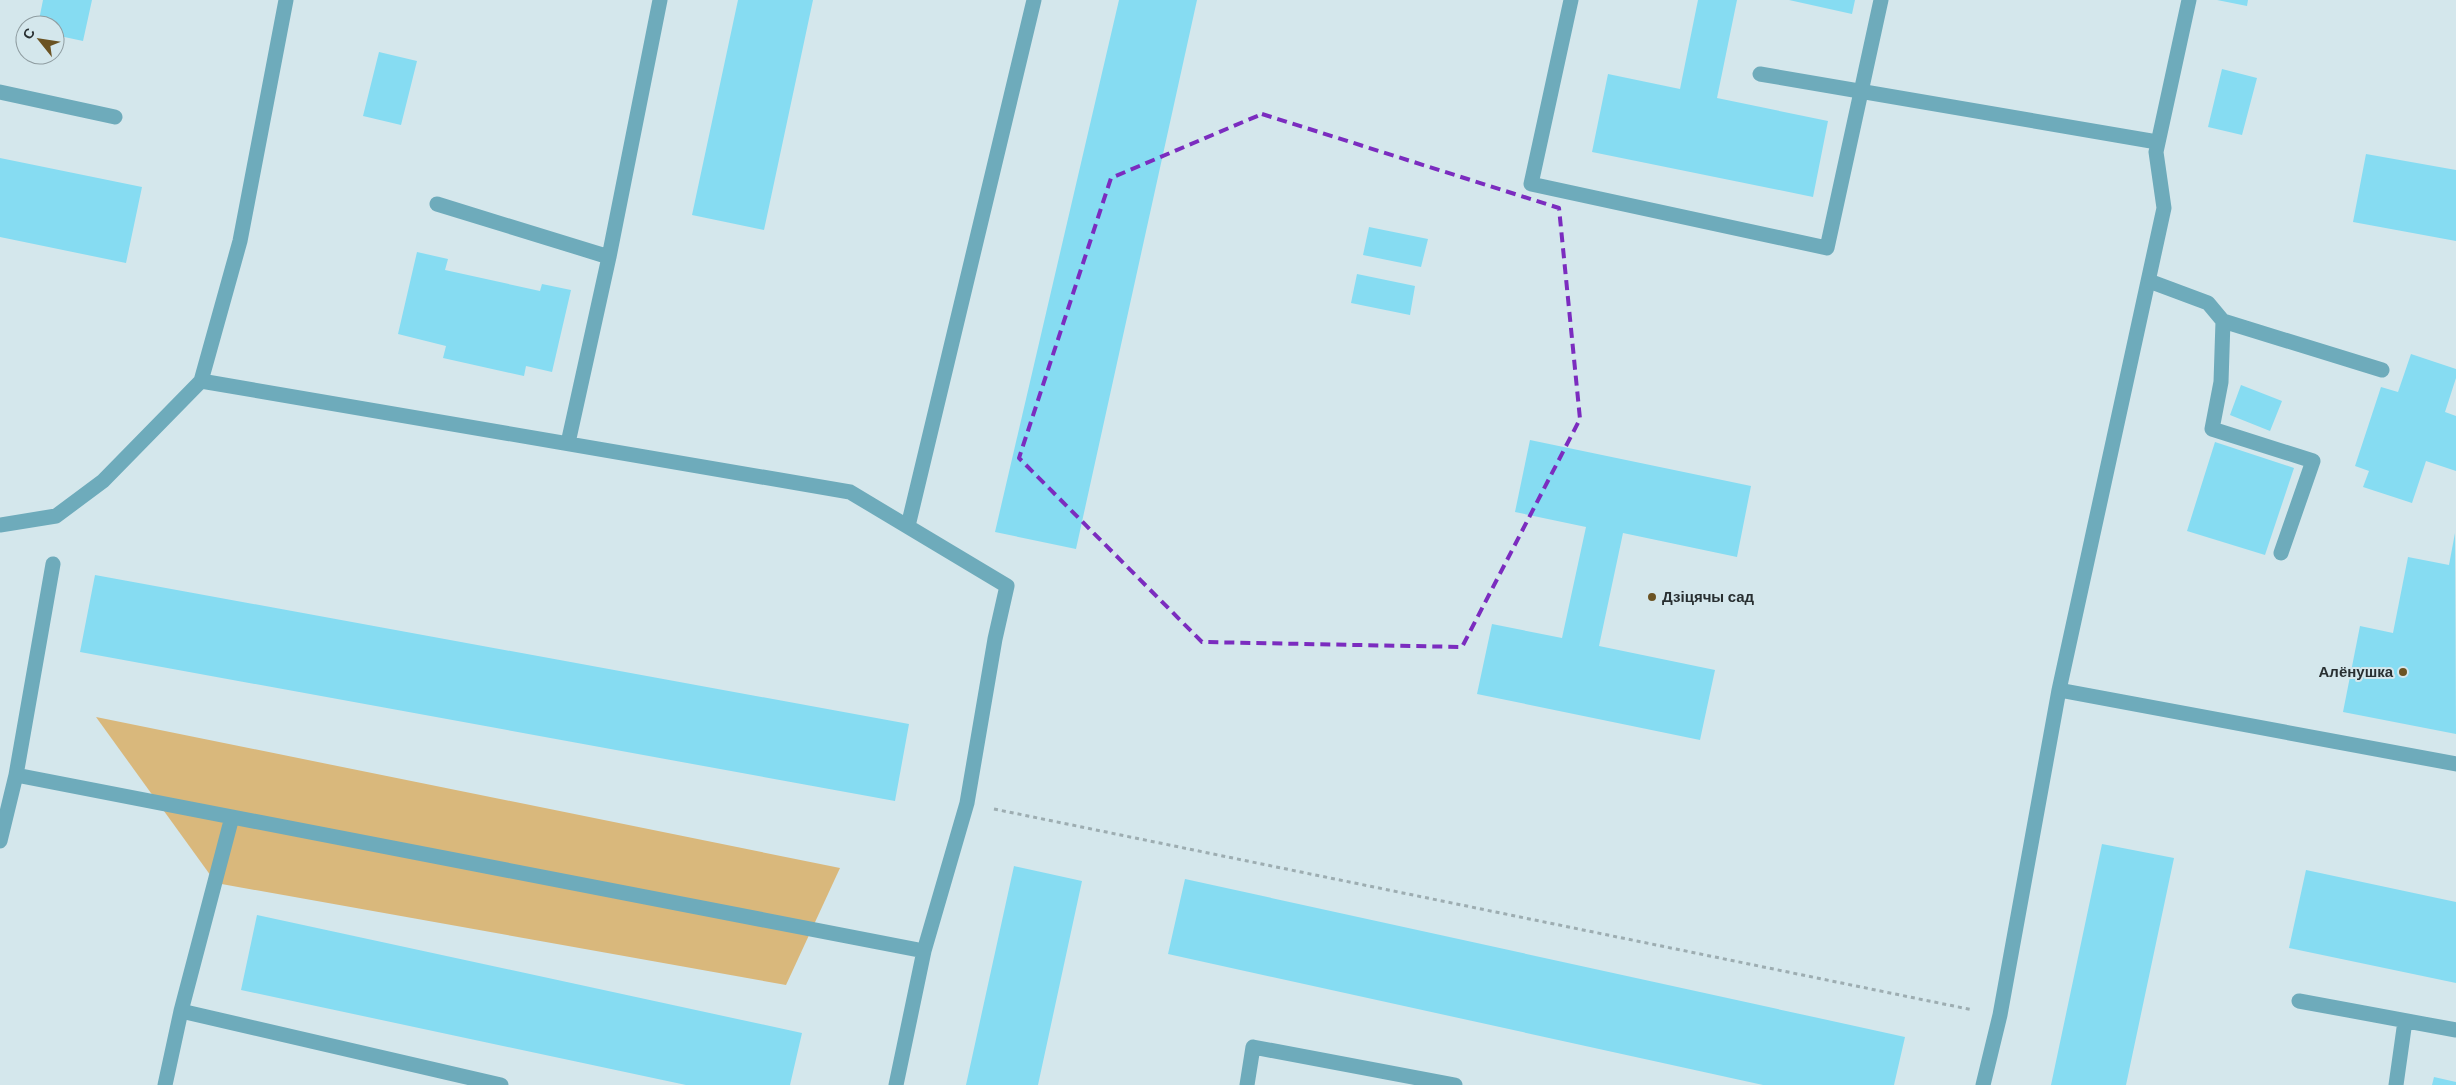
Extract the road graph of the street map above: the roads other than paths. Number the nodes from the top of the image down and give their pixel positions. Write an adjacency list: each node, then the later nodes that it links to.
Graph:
1 (286, 0): 17 (lane)
2 (660, 0): 13 (lane)
3 (1034, 0): 20 (lane)
4 (1571, 0): 9 (lane)
5 (1881, 0): 9 (lane)
6 (2189, 0): 11 (lane)
7 (1760, 74): 9 (lane)
8 (0, 92): 10 (lane)
9 (1861, 92): 11 (lane)
10 (115, 117)
11 (2157, 142): 14 (lane)
12 (437, 204): 13 (lane)
13 (609, 257): 18 (lane)
14 (2149, 281): 15 (lane); 23 (lane)
15 (2223, 321): 16 (lane); 21 (lane)
16 (2382, 370)
17 (201, 381): 18 (lane); 19 (lane)
18 (568, 444): 20 (lane)
19 (0, 525)
20 (908, 526): 28 (lane)
21 (2281, 553)
22 (52, 564): 25 (lane)
23 (2058, 690): 24 (lane); 38 (lane)
24 (2456, 764)
25 (16, 775): 26 (lane); 27 (lane)
26 (232, 817): 28 (lane); 30 (lane)
27 (0, 842)
28 (924, 950): 35 (lane)
29 (2298, 1001): 31 (lane)
30 (181, 1011): 33 (lane); 34 (lane)
31 (2404, 1021): 32 (lane); 39 (lane)
32 (2456, 1030)
33 (165, 1085)
34 (501, 1085)
35 (896, 1085)
36 (1246, 1085): 37 (lane)
37 (1455, 1085)
38 (1983, 1085)
39 (2396, 1085)

